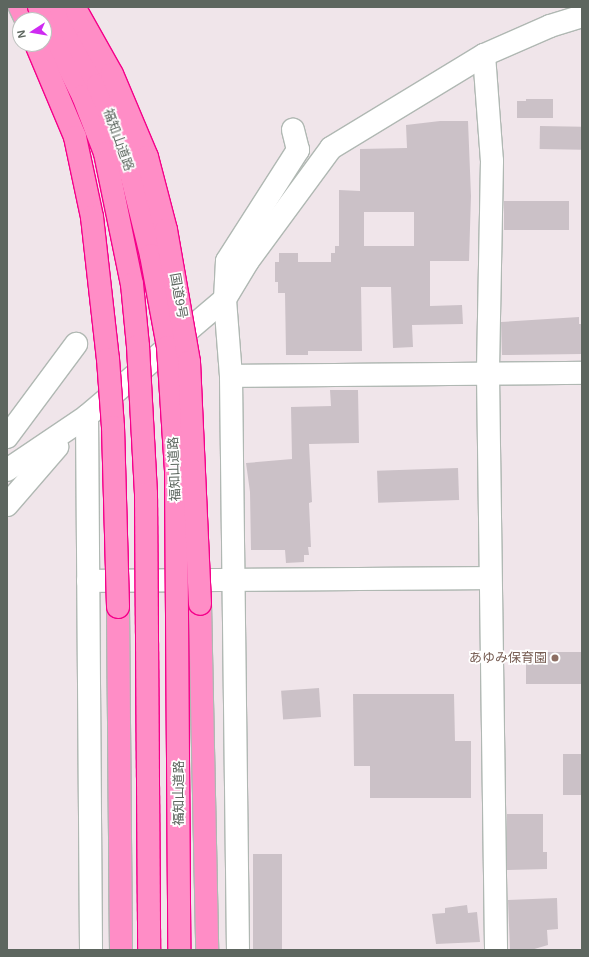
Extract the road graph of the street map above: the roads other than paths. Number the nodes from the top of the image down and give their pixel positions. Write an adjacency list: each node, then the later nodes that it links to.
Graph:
1 (39, 7): 22 (highway, 福知山道路, bridge)
2 (60, 7): 23 (highway, 福知山道路, bridge)
3 (75, 7): 24 (highway, 国道9号, bridge)
4 (582, 16): 6 (street)
5 (39, 52): 21 (highway, bridge)
6 (484, 55): 8 (street); 11 (street)
7 (293, 130): 8 (street)
8 (225, 299): 12 (street); 13 (street)
9 (76, 344): 14 (street)
10 (582, 373): 11 (street)
11 (488, 374): 12 (street); 17 (street)
12 (231, 376): 18 (street)
13 (87, 416): 15 (street); 16 (street); 19 (street)
14 (7, 437)
15 (7, 470)
16 (7, 505)
17 (489, 578): 18 (street); 26 (street)
18 (234, 579): 19 (street); 25 (street)
19 (88, 581): 20 (street)
20 (91, 950)
21 (121, 950)
22 (149, 950)
23 (180, 950)
24 (206, 950)
25 (238, 950)
26 (496, 950)

